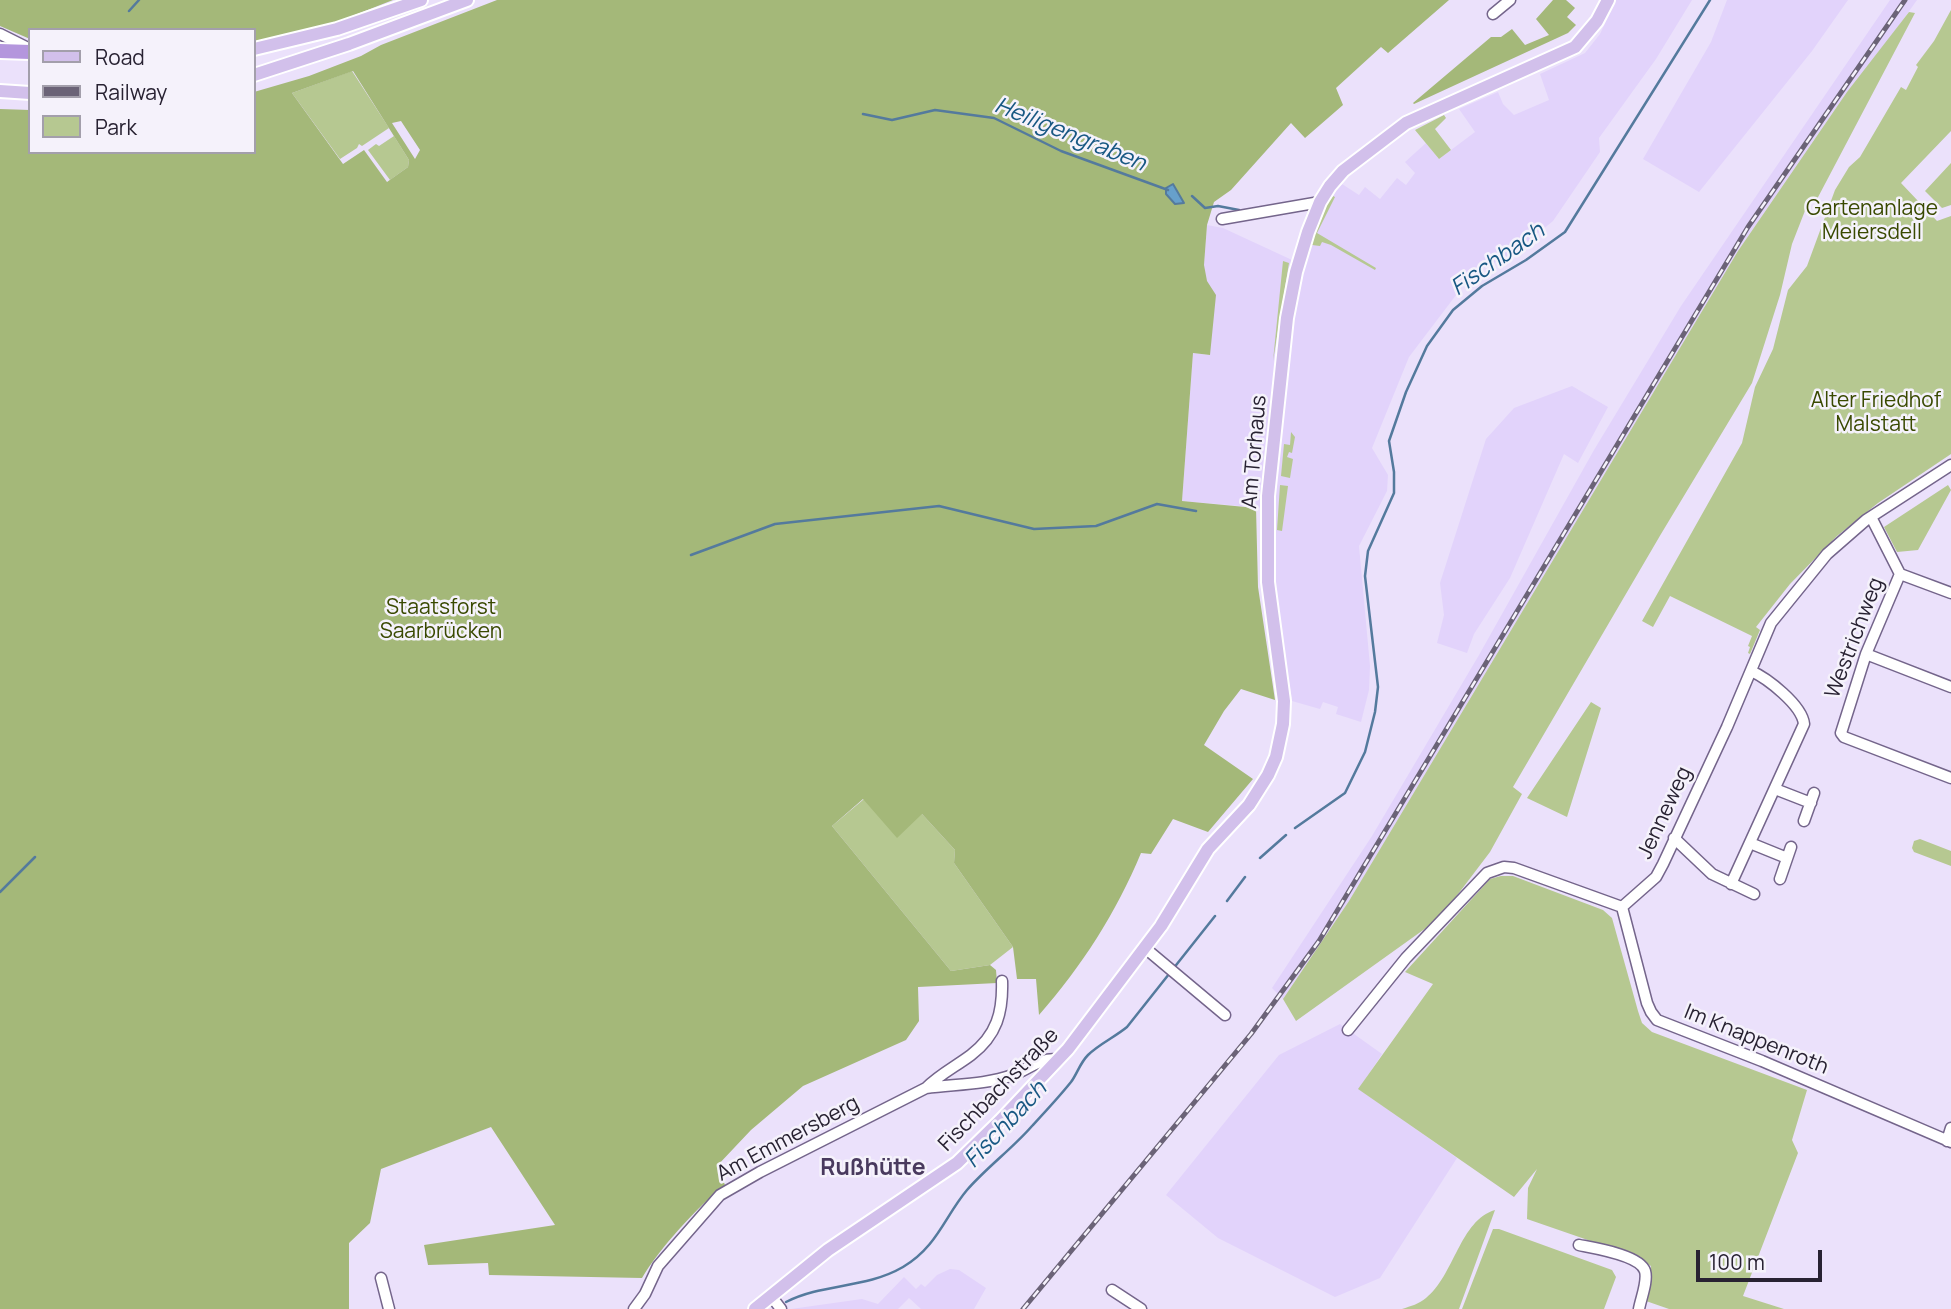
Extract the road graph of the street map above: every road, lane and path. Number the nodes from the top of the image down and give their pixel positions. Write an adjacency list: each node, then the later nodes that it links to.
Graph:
1 (421, 0): 8 (main road)
2 (467, 0): 11 (main road)
3 (1510, 0): 5 (street)
4 (1608, 0): 14 (main road, Am Torhaus)
5 (1493, 14)
6 (0, 34): 7 (street)
7 (28, 49)
8 (256, 49)
9 (28, 50): 10 (highway)
10 (0, 51)
11 (256, 74)
12 (0, 91): 13 (main road)
13 (28, 93)
14 (1320, 202): 15 (street); 23 (main road, Am Torhaus)
15 (1222, 219)
16 (1951, 464): 17 (street, Jenneweg)
17 (1871, 517): 18 (street, Westrichweg); 21 (street, Jenneweg)
18 (1900, 574): 19 (street); 20 (street, Westrichweg)
19 (1951, 593)
20 (1866, 653): 22 (street); 24 (street, Westrichweg)
21 (1751, 671): 25 (street); 27 (street, Jenneweg)
22 (1951, 687)
23 (1284, 710): 33 (main road, Fischbachstraße)
24 (1951, 778)
25 (1774, 789): 26 (street); 28 (street)
26 (1804, 821)
27 (1674, 838): 30 (street); 32 (street, Jenneweg)
28 (1750, 843): 29 (street); 30 (street)
29 (1780, 879)
30 (1731, 884): 31 (street)
31 (1755, 894)
32 (1622, 907): 36 (street); 40 (street, Im Knappenroth)
33 (1145, 948): 35 (street); 37 (main road, Fischbachstraße)
34 (1002, 981): 38 (street, Am Emmersberg)
35 (1225, 1015)
36 (1348, 1030)
37 (1058, 1060): 38 (street, Am Emmersberg); 44 (main road, Fischbachstraße)
38 (926, 1088): 46 (street, Am Emmersberg)
39 (1951, 1128): 40 (street)
40 (1949, 1142)
41 (1579, 1245): 49 (street)
42 (381, 1278): 45 (street)
43 (1112, 1290): 48 (street)
44 (776, 1303): 47 (main road, Fischbachstraße)
45 (390, 1309)
46 (634, 1309)
47 (755, 1309)
48 (1141, 1309)
49 (1639, 1309)

